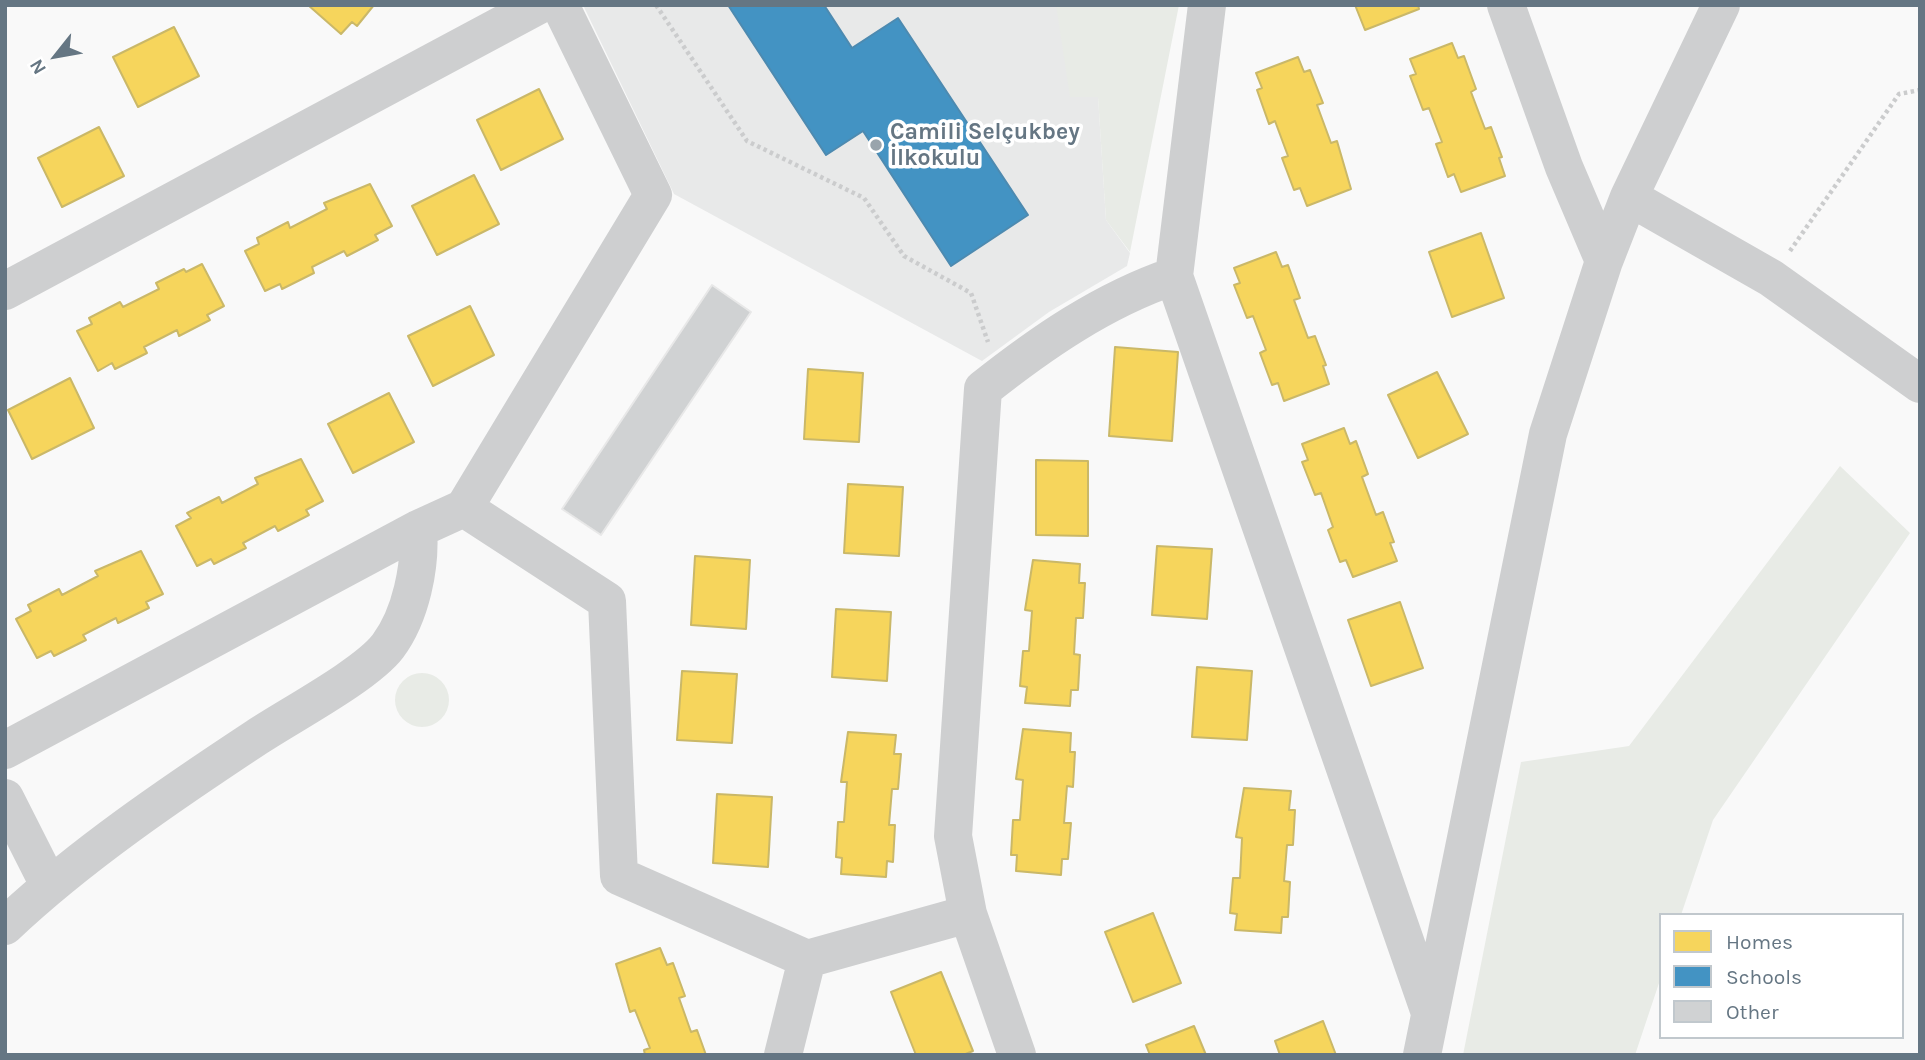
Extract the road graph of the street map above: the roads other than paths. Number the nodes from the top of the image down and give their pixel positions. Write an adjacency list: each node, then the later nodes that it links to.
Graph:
1 (539, 5): 9 (street)
2 (560, 5): 11 (street)
3 (1207, 5): 8 (street)
4 (1506, 5): 7 (street)
5 (1721, 5): 6 (street)
6 (1629, 197): 7 (street); 10 (street)
7 (1604, 261): 19 (street)
8 (1174, 276): 16 (street); 19 (street)
9 (5, 291)
10 (1920, 384)
11 (464, 508): 12 (street); 18 (street)
12 (418, 529): 13 (street); 15 (street)
13 (5, 750)
14 (5, 798): 15 (street)
15 (49, 885): 17 (street)
16 (968, 914): 18 (street); 21 (street)
17 (5, 926)
18 (807, 959): 20 (street)
19 (1429, 1012): 22 (street)
20 (783, 1055)
21 (1017, 1055)
22 (1422, 1055)

